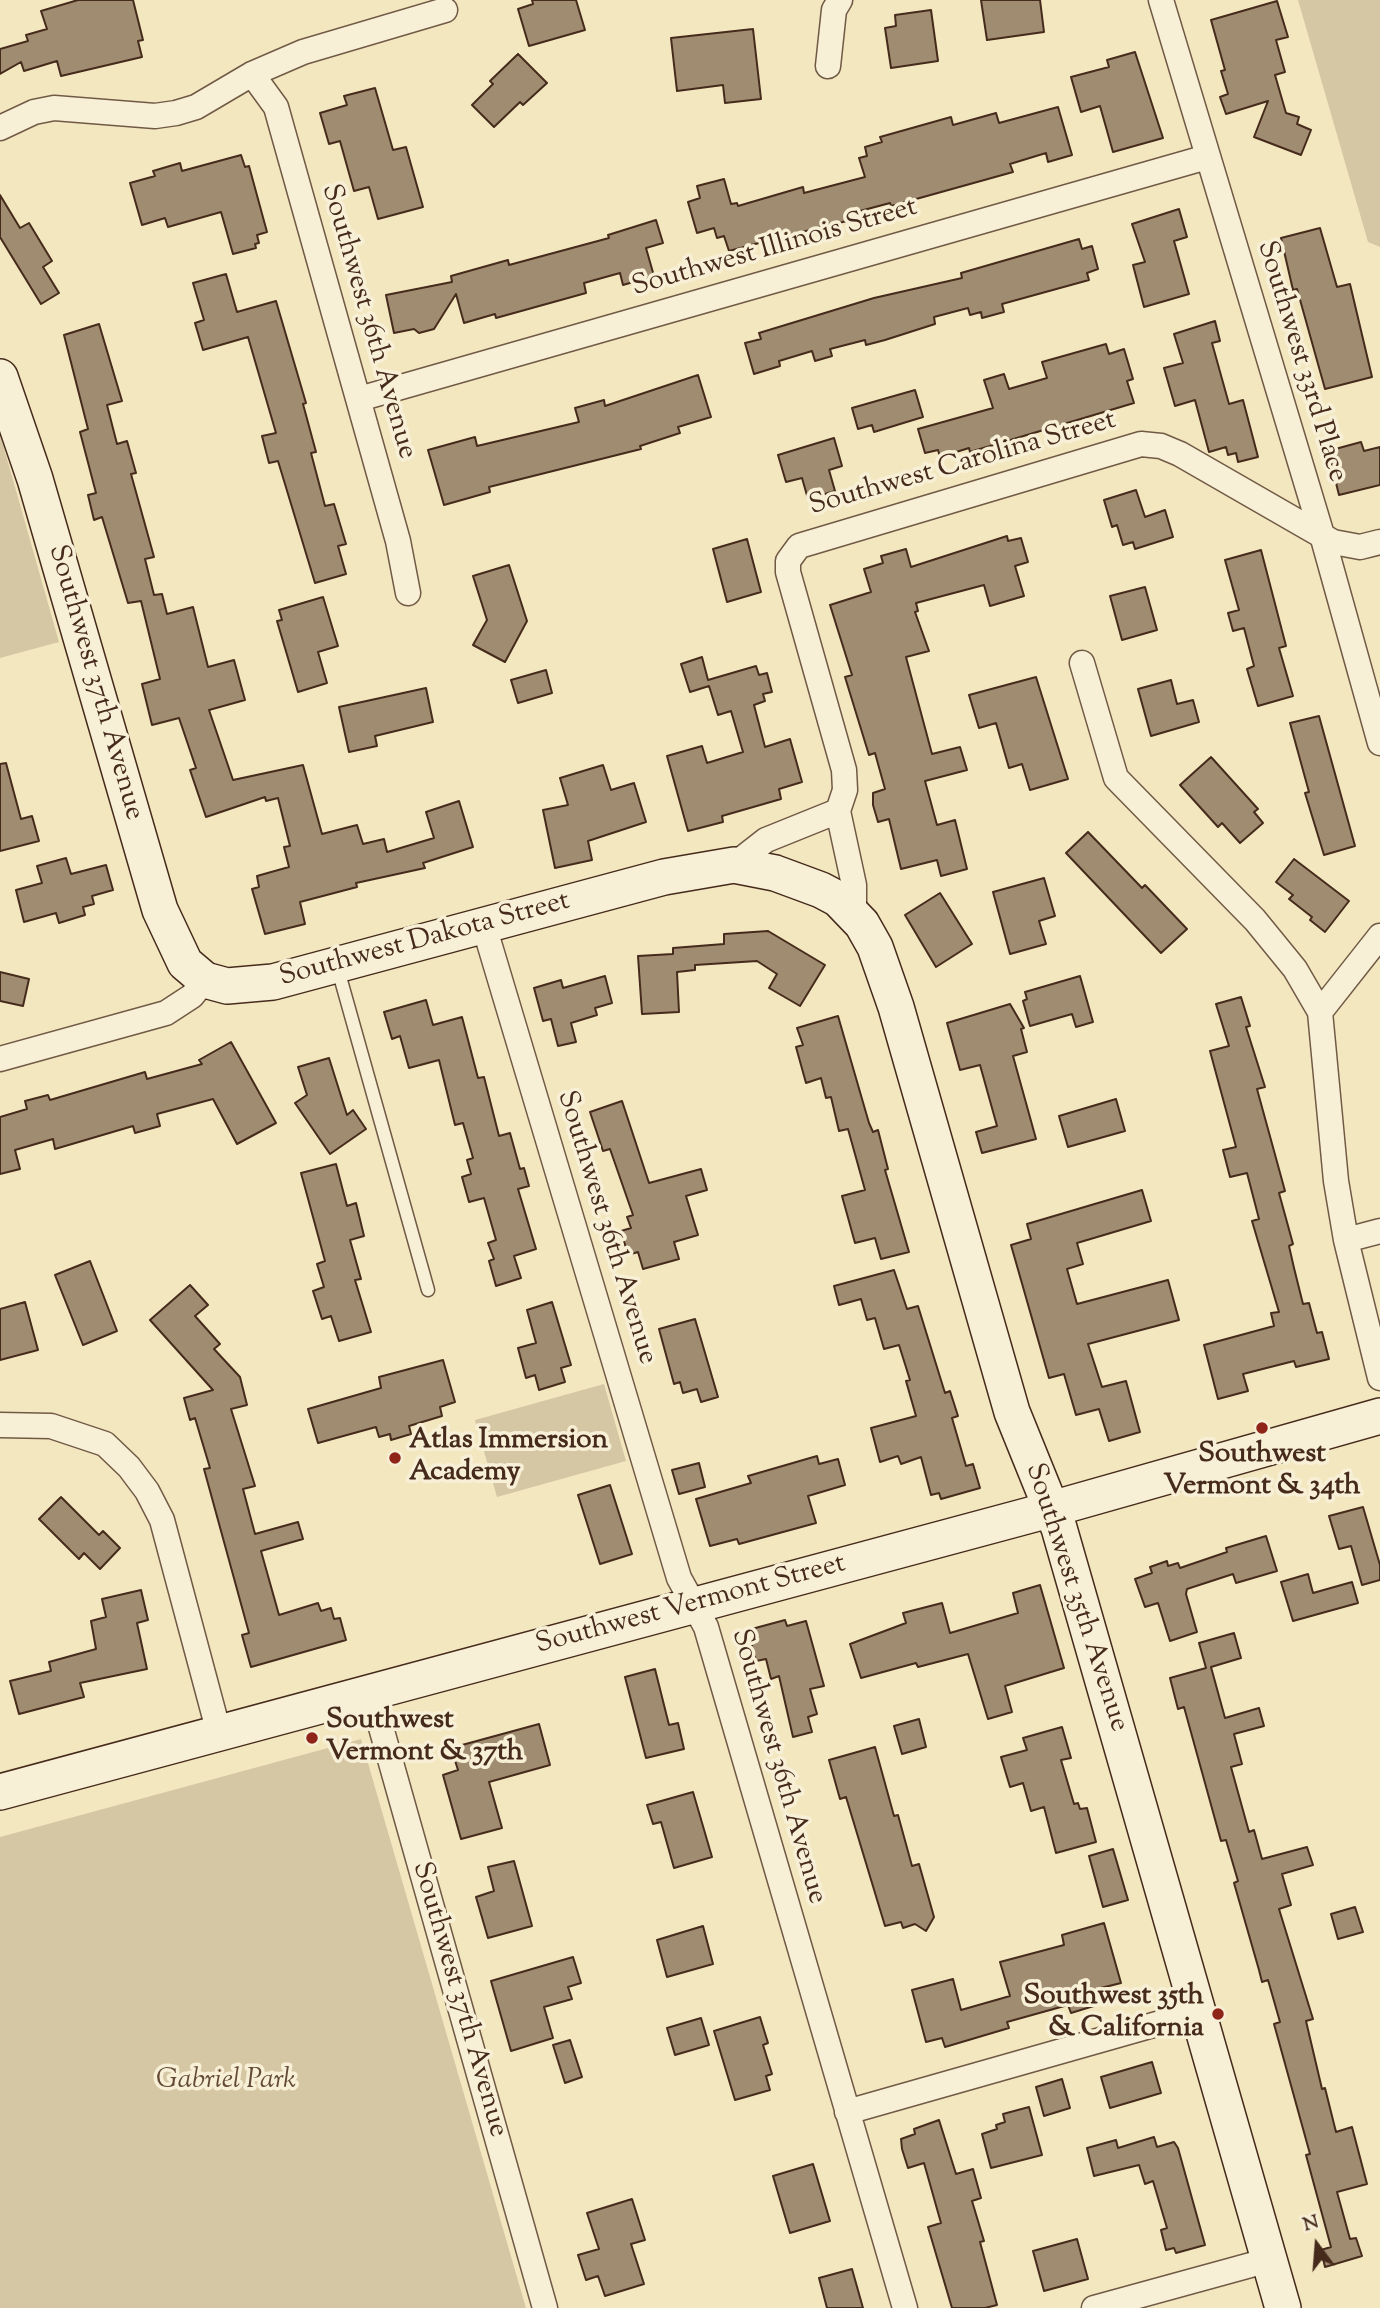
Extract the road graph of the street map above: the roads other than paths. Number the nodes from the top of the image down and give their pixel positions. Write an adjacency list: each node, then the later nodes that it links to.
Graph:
1 (840, 0): 4 (street)
2 (1161, 0): 7 (street, Southwest 33rd Place)
3 (445, 10): 5 (street)
4 (828, 66)
5 (253, 74): 6 (street); 9 (street, Southwest 36th Avenue)
6 (0, 128)
7 (1207, 157): 9 (street, Southwest Illinois Street); 10 (street, Southwest 33rd Place)
8 (0, 377): 21 (street, Southwest 37th Avenue)
9 (359, 399): 12 (street, Southwest 36th Avenue)
10 (1322, 535): 11 (street, Southwest Carolina Street); 14 (street, Southwest 33rd Place); 15 (street, Southwest Carolina Street)
11 (1380, 542)
12 (408, 593)
13 (1082, 663): 22 (street)
14 (1380, 743)
15 (838, 811): 16 (street); 17 (street)
16 (734, 865): 17 (street, Southwest Dakota Street); 18 (street, Southwest Dakota Street)
17 (854, 914): 30 (street, Southwest 35th Avenue)
18 (484, 926): 20 (street, Southwest Dakota Street); 31 (street, Southwest 36th Avenue)
19 (1380, 936): 22 (street)
20 (337, 966): 21 (street, Southwest Dakota Street); 26 (lane)
21 (205, 980): 23 (street)
22 (1320, 1012): 25 (street)
23 (0, 1059)
24 (1380, 1231): 25 (street)
25 (1346, 1240): 27 (street)
26 (428, 1290)
27 (1380, 1378)
28 (1380, 1416): 30 (street, Southwest Vermont Street)
29 (0, 1425): 33 (street)
30 (1051, 1509): 31 (street, Southwest Vermont Street); 35 (street, Southwest 35th Avenue)
31 (694, 1606): 32 (street, Southwest Vermont Street); 36 (street, Southwest 36th Avenue)
32 (371, 1692): 33 (street, Southwest Vermont Street); 38 (street, Southwest 37th Avenue)
33 (219, 1733): 34 (street, Southwest Vermont Street)
34 (0, 1792)
35 (1199, 2012): 36 (street); 37 (street, Southwest 35th Avenue)
36 (847, 2112): 39 (street, Southwest 36th Avenue)
37 (1269, 2260): 40 (street); 41 (street, Southwest 35th Avenue)
38 (545, 2308)
39 (905, 2308)
40 (1094, 2308)
41 (1283, 2308)

